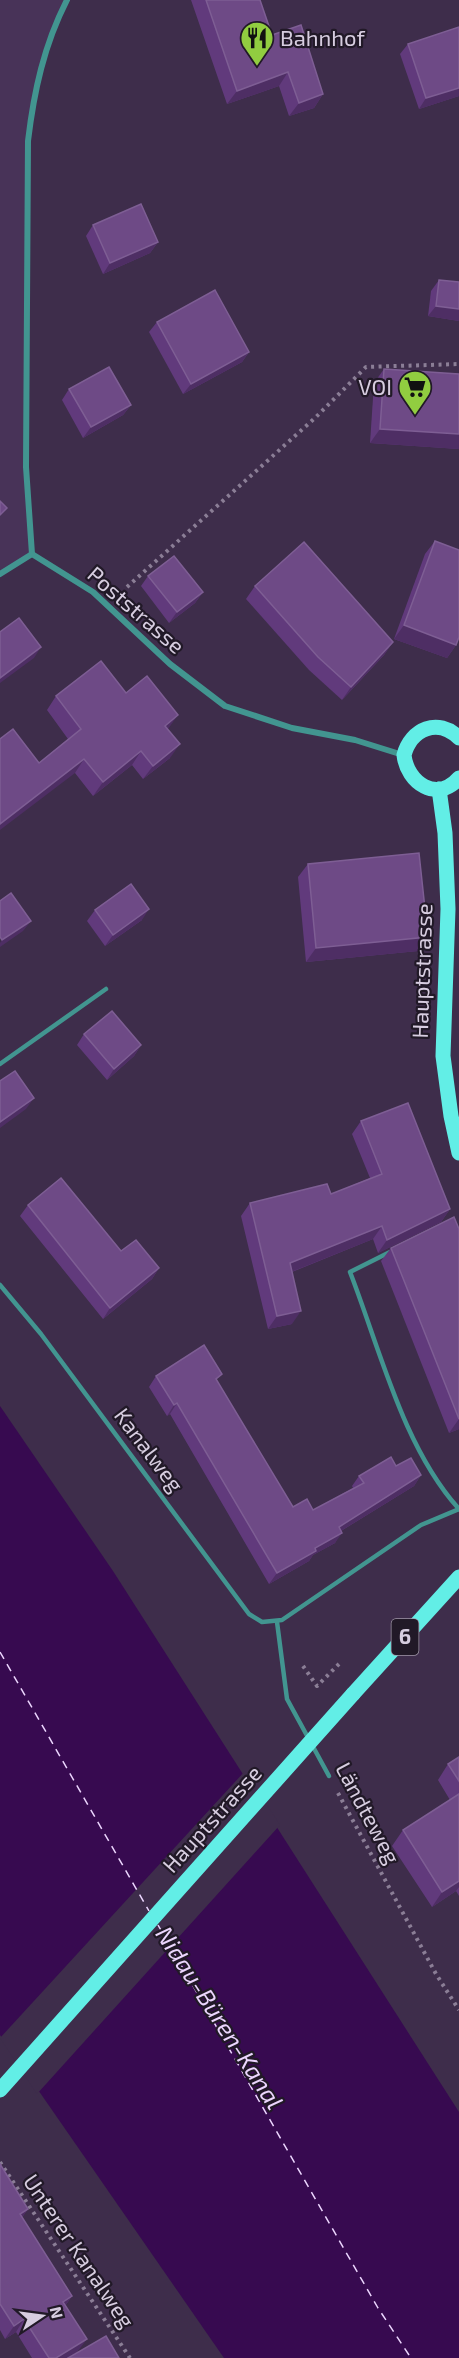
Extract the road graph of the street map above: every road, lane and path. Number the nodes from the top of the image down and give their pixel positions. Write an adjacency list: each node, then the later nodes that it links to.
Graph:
1 (67, 0): 3 (street)
2 (459, 364): 5 (path)
3 (32, 554): 4 (street); 7 (street, Poststrasse)
4 (0, 574)
5 (127, 587)
6 (457, 730): 7 (main road)
7 (404, 755): 9 (main road)
8 (459, 778): 9 (main road)
9 (439, 789): 12 (main road, Hauptstrasse)
10 (106, 988): 11 (lane)
11 (0, 1064)
12 (459, 1153)
13 (400, 1247): 15 (lane)
14 (0, 1285): 17 (lane, Kanalweg)
15 (459, 1509): 17 (lane)
16 (459, 1577): 22 (main road, Hauptstrasse / 6, bridge)
17 (277, 1622): 20 (lane, Ländteweg)
18 (340, 1663): 19 (path)
19 (310, 1677)
20 (329, 1776): 21 (path, Ländteweg)
21 (459, 2010)
22 (0, 2090)
23 (0, 2162): 24 (path, Unterer Kanalweg)
24 (130, 2358)

